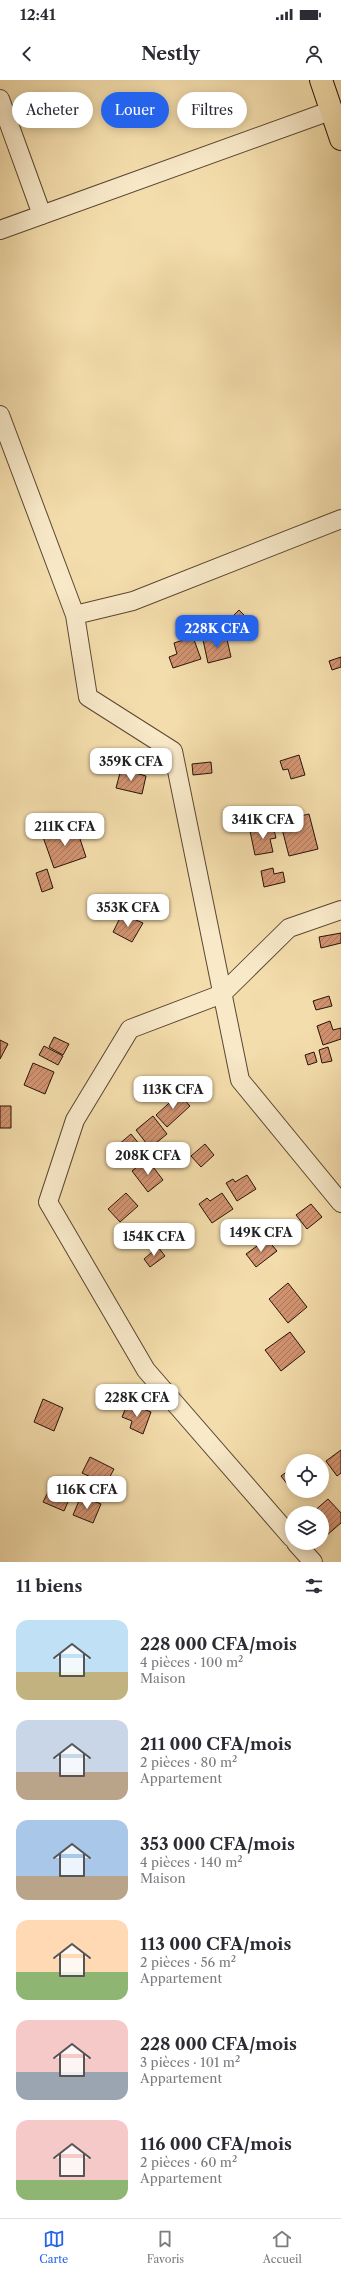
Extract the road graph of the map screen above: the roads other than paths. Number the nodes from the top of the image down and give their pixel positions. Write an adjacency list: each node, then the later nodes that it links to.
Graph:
1 (321, 80): 3 (main road)
2 (0, 99): 5 (street)
3 (330, 111): 4 (main road); 5 (street)
4 (341, 139)
5 (42, 215): 6 (street)
6 (0, 230)
7 (0, 415): 9 (street)
8 (341, 519): 9 (street)
9 (75, 615): 11 (street)
10 (341, 910): 11 (street)
11 (222, 994): 12 (street); 13 (street)
12 (341, 1203)
13 (285, 1530)
14 (302, 1550): 15 (street)
15 (312, 1562)

